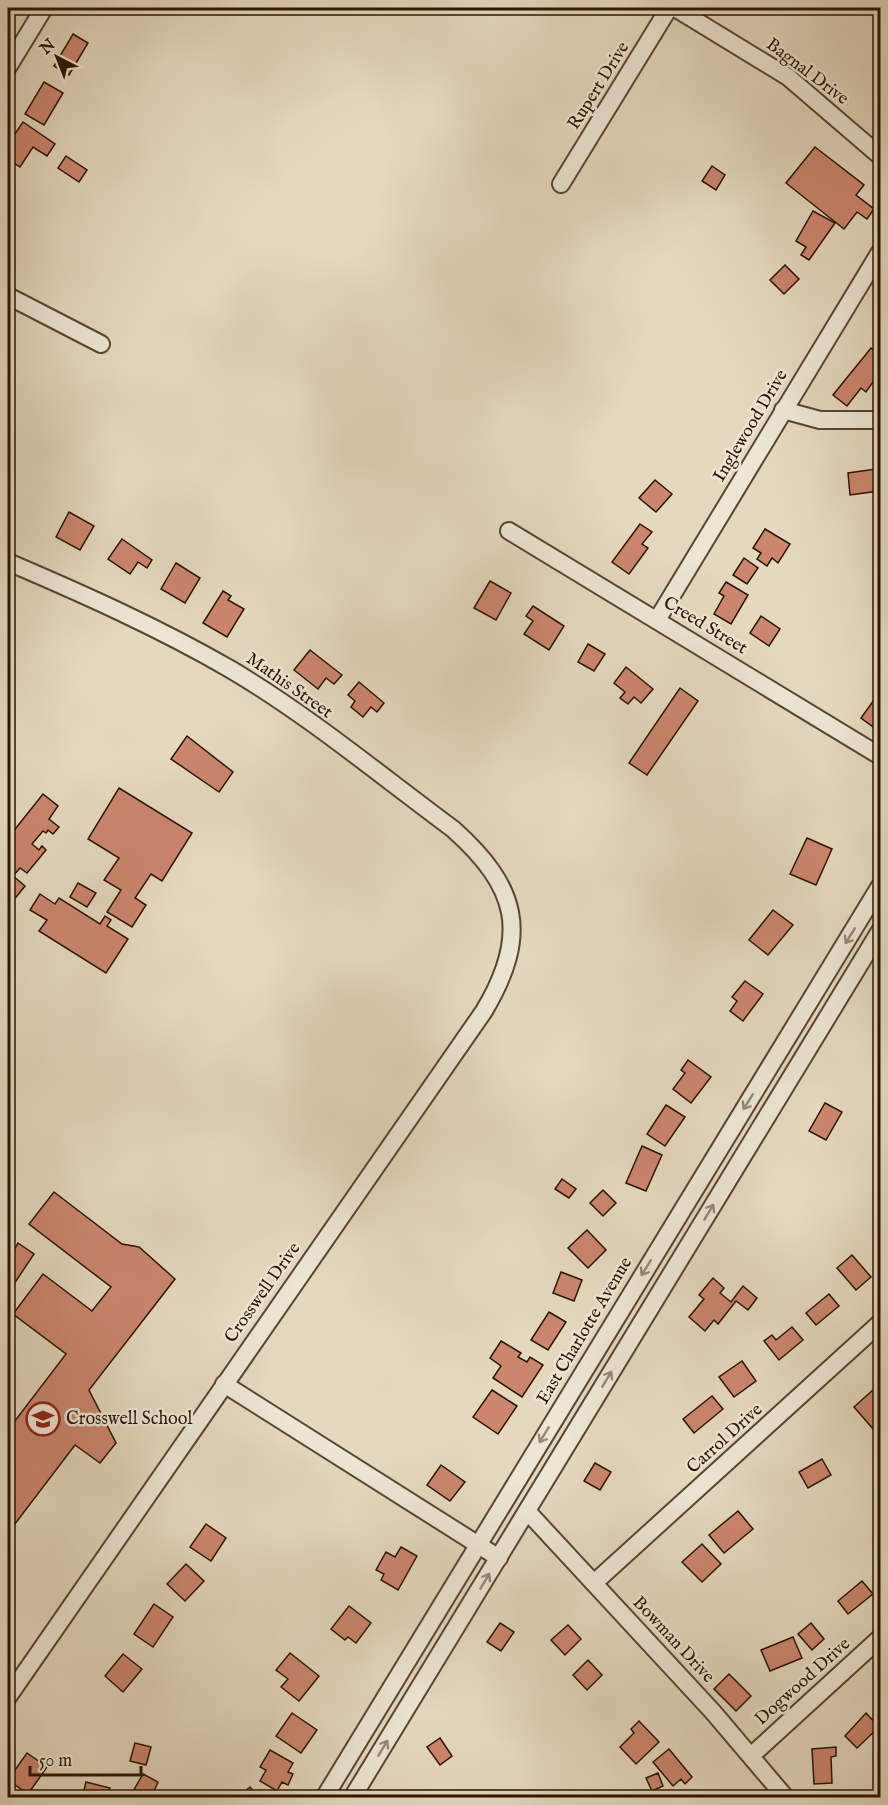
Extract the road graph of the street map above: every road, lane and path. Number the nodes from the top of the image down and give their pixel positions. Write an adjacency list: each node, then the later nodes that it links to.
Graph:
1 (44, 8): 4 (street)
2 (669, 8): 6 (street, Rupert Drive)
3 (675, 8): 5 (street, Bagnal Drive)
4 (8, 67)
5 (880, 156)
6 (561, 184)
7 (880, 252): 10 (street, Inglewood Drive)
8 (8, 296): 9 (street)
9 (101, 344)
10 (783, 410): 11 (street); 14 (street, Inglewood Drive)
11 (880, 420)
12 (509, 531): 14 (street, Creed Street)
13 (8, 562): 17 (street, Mathis Street)
14 (657, 620): 15 (street, Creed Street)
15 (880, 756)
16 (880, 886): 22 (street, East Charlotte Avenue, one-way to 22)
17 (506, 899): 20 (street, Crosswell Drive)
18 (880, 931): 21 (street, one-way to 18)
19 (880, 1323): 24 (street, Carrol Drive)
20 (224, 1384): 22 (street); 26 (street, Crosswell Drive)
21 (527, 1511): 23 (street); 24 (street, Bowman Drive)
22 (478, 1545): 23 (street); 28 (street, East Charlotte Avenue)
23 (499, 1558): 29 (street, one-way to 23)
24 (594, 1583): 27 (street, Bowman Drive)
25 (880, 1638): 27 (street, Dogwood Drive)
26 (8, 1697)
27 (752, 1755): 30 (street, Bowman Drive)
28 (324, 1797)
29 (352, 1797)
30 (786, 1797)

